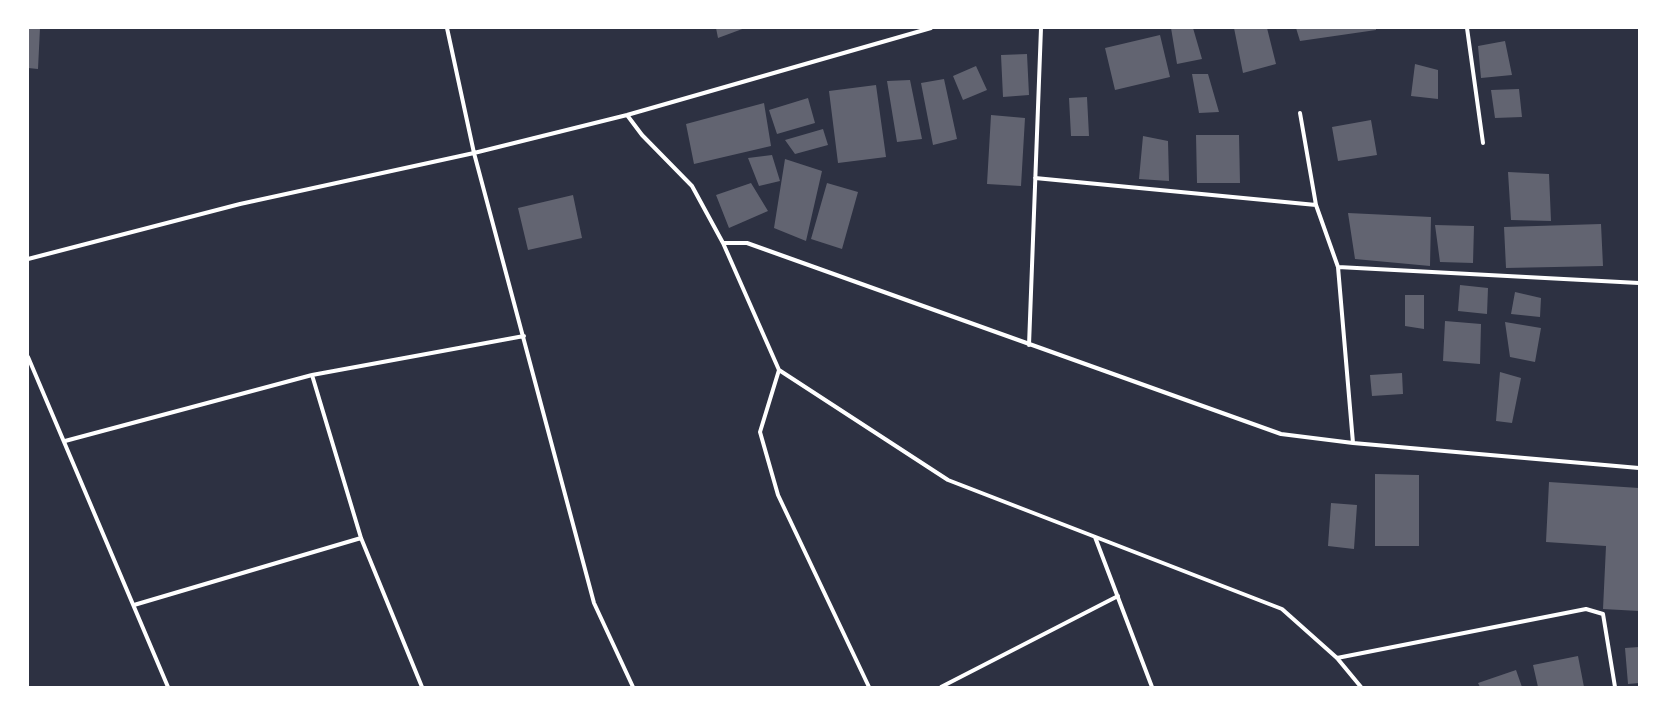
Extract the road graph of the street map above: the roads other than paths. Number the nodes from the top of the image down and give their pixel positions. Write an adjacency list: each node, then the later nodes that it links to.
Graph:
1 (447, 28): 8 (street)
2 (931, 28): 6 (street)
3 (1041, 28): 9 (street)
4 (1467, 28): 7 (street)
5 (1300, 113): 10 (street)
6 (628, 115): 8 (street); 11 (street)
7 (1482, 143)
8 (474, 153): 12 (street); 15 (street)
9 (1035, 178): 10 (street); 16 (street)
10 (1316, 205): 13 (street)
11 (723, 243): 16 (street); 18 (street)
12 (28, 259)
13 (1338, 267): 14 (street); 21 (street)
14 (1639, 283)
15 (524, 336): 19 (street); 30 (street)
16 (1029, 345): 21 (street)
17 (28, 357): 20 (street)
18 (780, 370): 24 (street); 31 (street)
19 (312, 375): 20 (street); 23 (street)
20 (65, 441): 26 (street)
21 (1353, 443): 22 (street)
22 (1639, 468)
23 (361, 538): 26 (street); 29 (street)
24 (1095, 538): 25 (street); 27 (street)
25 (1118, 596): 32 (street); 33 (street)
26 (134, 605): 28 (street)
27 (1337, 658): 34 (street); 35 (street)
28 (168, 687)
29 (422, 687)
30 (633, 687)
31 (869, 687)
32 (941, 687)
33 (1152, 687)
34 (1361, 687)
35 (1615, 687)

